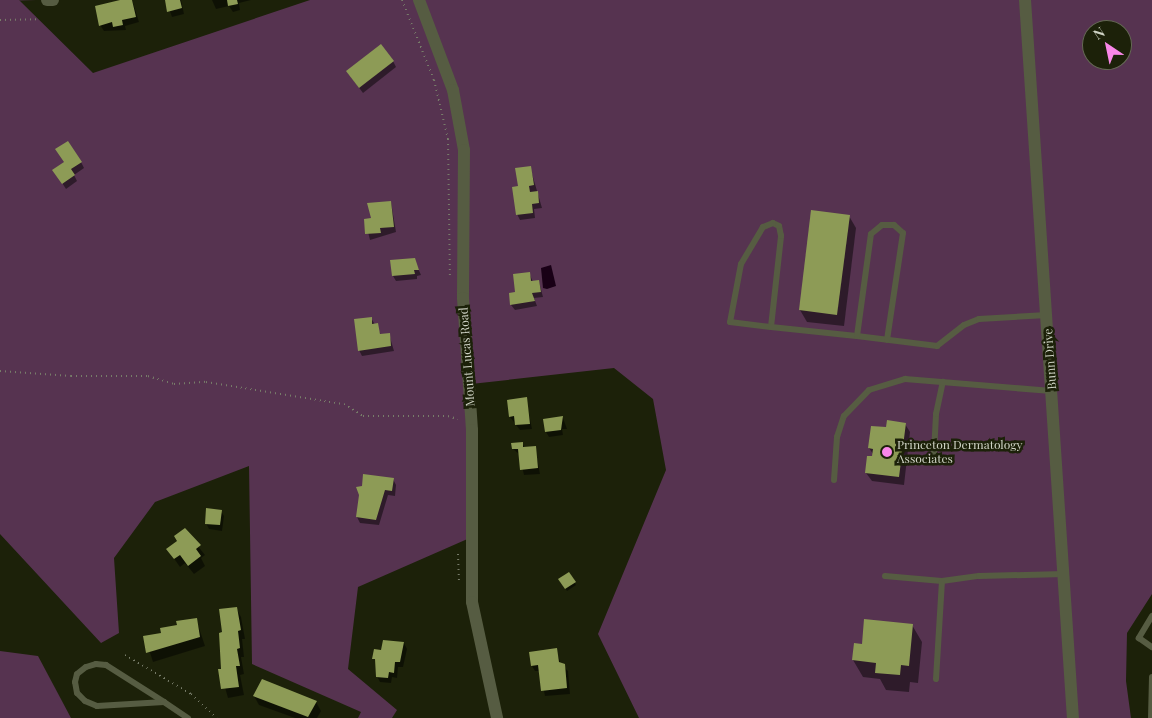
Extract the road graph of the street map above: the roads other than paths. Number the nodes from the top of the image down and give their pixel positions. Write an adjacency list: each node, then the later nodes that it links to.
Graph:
1 (47, 0): 2 (street)
2 (53, 0)
3 (419, 0): 22 (street, Mount Lucas Road)
4 (1025, 0): 5 (street, Bunn Drive)
5 (1047, 315): 8 (lane); 10 (street, Bunn Drive)
6 (771, 327): 6 (lane); 7 (lane)
7 (857, 336): 8 (lane); 8 (lane)
8 (887, 340)
9 (943, 382): 10 (lane); 11 (lane); 12 (lane)
10 (1052, 391): 13 (street, Bunn Drive)
11 (934, 453)
12 (834, 480)
13 (1064, 574): 15 (lane); 23 (street, Bunn Drive)
14 (886, 576): 15 (lane)
15 (942, 581): 19 (lane)
16 (1152, 616): 17 (lane)
17 (1152, 647)
18 (1152, 677): 24 (lane)
19 (936, 679)
20 (164, 702): 20 (lane); 21 (lane)
21 (188, 718)
22 (497, 718)
23 (1074, 718)
24 (1151, 718)

